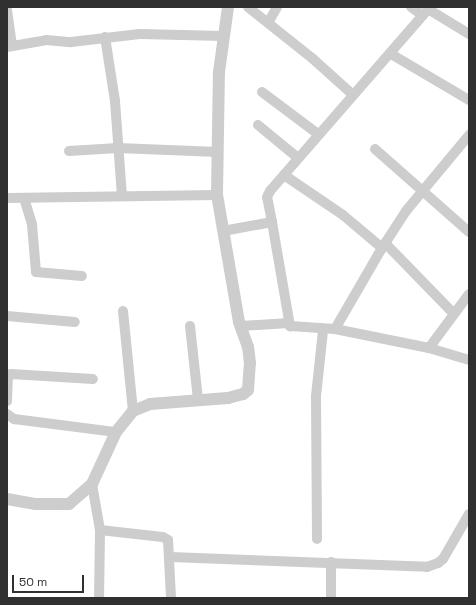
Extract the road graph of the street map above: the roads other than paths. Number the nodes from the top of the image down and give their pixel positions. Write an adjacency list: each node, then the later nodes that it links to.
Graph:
1 (228, 7): 9 (street)
2 (248, 7): 7 (street)
3 (277, 7): 7 (street)
4 (411, 7): 6 (street)
5 (7, 10): 11 (street)
6 (427, 11): 8 (street); 12 (street)
7 (269, 21): 14 (street)
8 (469, 34)
9 (224, 36): 10 (street); 22 (street)
10 (106, 37): 11 (street); 19 (street)
11 (10, 47)
12 (391, 54): 14 (street); 15 (street)
13 (262, 92): 17 (street)
14 (352, 94): 17 (street)
15 (469, 100)
16 (258, 125): 23 (street)
17 (318, 134): 23 (street)
18 (469, 135): 25 (street)
19 (118, 148): 21 (street); 22 (street); 27 (street)
20 (375, 149): 25 (street)
21 (69, 150)
22 (218, 152): 26 (street)
23 (298, 158): 24 (street)
24 (284, 175): 30 (street); 33 (street)
25 (423, 190): 32 (street); 33 (street)
26 (217, 195): 27 (street); 31 (street)
27 (122, 196): 29 (street)
28 (7, 198): 29 (street)
29 (24, 198): 34 (street)
30 (272, 222): 31 (street); 40 (street)
31 (223, 231): 42 (street)
32 (469, 232)
33 (383, 245): 37 (street); 43 (street)
34 (82, 276)
35 (469, 294): 37 (street)
36 (123, 311): 50 (street)
37 (453, 313): 45 (street)
38 (7, 316): 39 (street)
39 (75, 322)
40 (289, 323): 42 (street); 44 (street)
41 (190, 326): 48 (street)
42 (241, 326): 48 (street)
43 (335, 329): 44 (street); 45 (street)
44 (323, 330): 57 (street)
45 (429, 348): 46 (street)
46 (469, 360)
47 (93, 379): 49 (street)
48 (198, 400): 50 (street)
49 (7, 401)
50 (133, 411): 52 (street)
51 (7, 414): 52 (street)
52 (116, 432): 53 (street)
53 (92, 484): 54 (street); 56 (street)
54 (7, 499)
55 (469, 514): 59 (street)
56 (100, 530): 58 (street); 60 (street)
57 (317, 539)
58 (170, 557): 59 (street); 61 (street)
59 (331, 562): 62 (street)
60 (99, 598)
61 (171, 598)
62 (331, 598)

